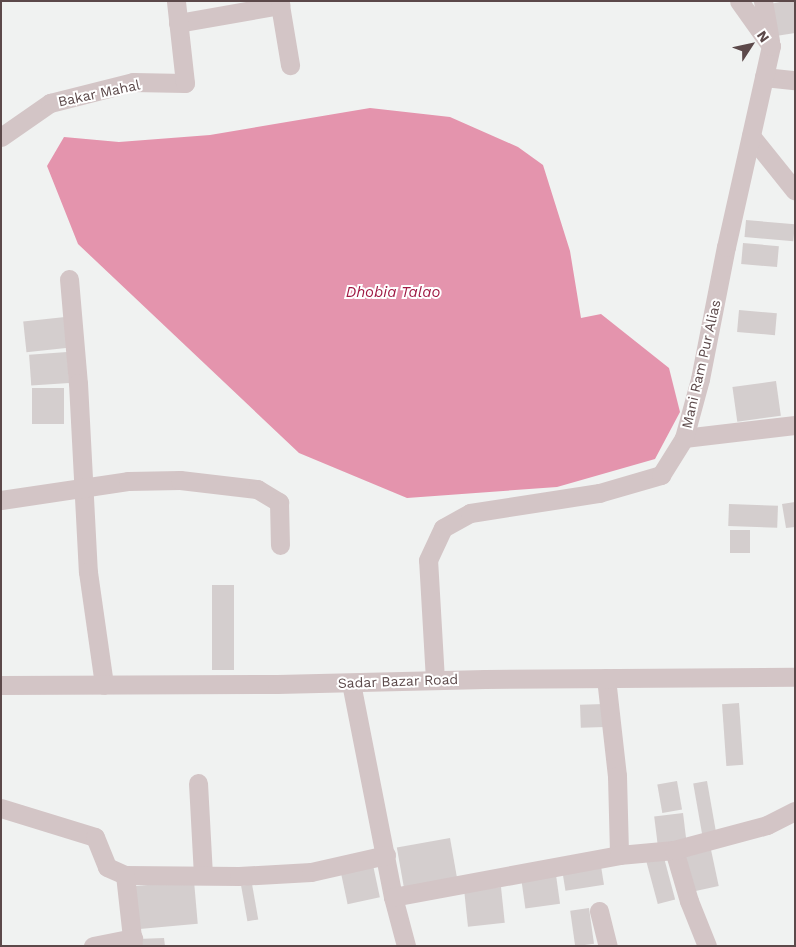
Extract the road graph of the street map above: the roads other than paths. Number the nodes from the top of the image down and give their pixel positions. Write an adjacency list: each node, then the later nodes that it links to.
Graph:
1 (176, 1): 4 (street, Bakar Mahal)
2 (739, 1): 5 (street)
3 (763, 1): 5 (street)
4 (178, 23): 6 (street); 10 (street, Bakar Mahal)
5 (771, 46): 7 (street, Mani Ram Pur Alias)
6 (290, 65)
7 (764, 77): 8 (street); 9 (street, Mani Ram Pur Alias)
8 (795, 80)
9 (751, 136): 11 (street); 14 (street, Mani Ram Pur Alias)
10 (1, 137)
11 (795, 191)
12 (69, 279): 15 (street)
13 (795, 425): 14 (street)
14 (684, 438): 20 (street, Mani Ram Pur Alias)
15 (83, 488): 16 (street); 17 (street); 23 (street)
16 (1, 500)
17 (280, 545)
18 (795, 677): 19 (street, Sadar Bazar Road)
19 (606, 678): 20 (street, Sadar Bazar Road); 29 (street)
20 (435, 680): 21 (street, Sadar Bazar Road)
21 (351, 682): 23 (street, Sadar Bazar Road); 28 (street)
22 (1, 685): 23 (street, Sadar Bazar Road)
23 (104, 685)
24 (198, 783): 31 (street)
25 (1, 808): 30 (street)
26 (795, 811): 27 (street)
27 (674, 850): 29 (street); 35 (street)
28 (386, 855): 31 (street); 32 (street)
29 (619, 855): 32 (street)
30 (125, 875): 31 (street); 34 (street)
31 (203, 875)
32 (393, 897): 37 (street)
33 (599, 911): 38 (street)
34 (133, 942): 36 (street)
35 (705, 945)
36 (93, 946)
37 (406, 946)
38 (608, 946)

